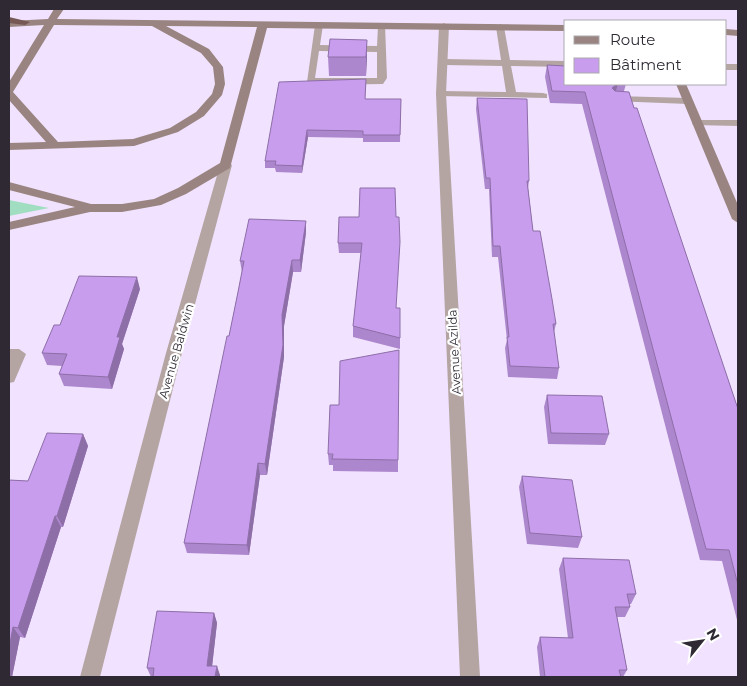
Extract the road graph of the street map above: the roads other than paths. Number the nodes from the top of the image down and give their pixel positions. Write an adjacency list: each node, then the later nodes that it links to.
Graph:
1 (22, 9): 8 (main road)
2 (59, 9): 19 (main road)
3 (9, 20): 4 (highway)
4 (25, 22): 5 (main road); 8 (main road)
5 (152, 23): 6 (main road); 28 (main road)
6 (263, 24): 7 (main road); 30 (main road, Avenue Baldwin)
7 (319, 25): 9 (main road); 13 (lane)
8 (9, 26)
9 (382, 26): 10 (main road); 14 (lane)
10 (444, 26): 11 (main road); 15 (street, Avenue Azilda)
11 (500, 27): 12 (main road); 16 (lane)
12 (564, 28)
13 (314, 48): 14 (lane); 14 (lane)
14 (382, 49)
15 (444, 62): 16 (lane); 21 (street, Avenue Azilda)
16 (507, 64): 17 (lane); 22 (lane)
17 (564, 64)
18 (681, 85): 25 (main road)
19 (9, 90)
20 (9, 94): 28 (main road)
21 (441, 94): 22 (lane); 38 (street, Avenue Azilda)
22 (511, 95): 23 (lane)
23 (543, 96)
24 (616, 99): 25 (lane)
25 (688, 101): 26 (main road)
26 (697, 123): 27 (lane); 33 (main road)
27 (738, 124)
28 (55, 145): 29 (main road)
29 (9, 147)
30 (226, 165): 32 (main road); 37 (street, Avenue Baldwin)
31 (9, 186): 32 (main road)
32 (90, 208): 34 (main road)
33 (738, 219)
34 (9, 226)
35 (9, 354): 36 (lane)
36 (9, 378)
37 (90, 677)
38 (470, 677)

